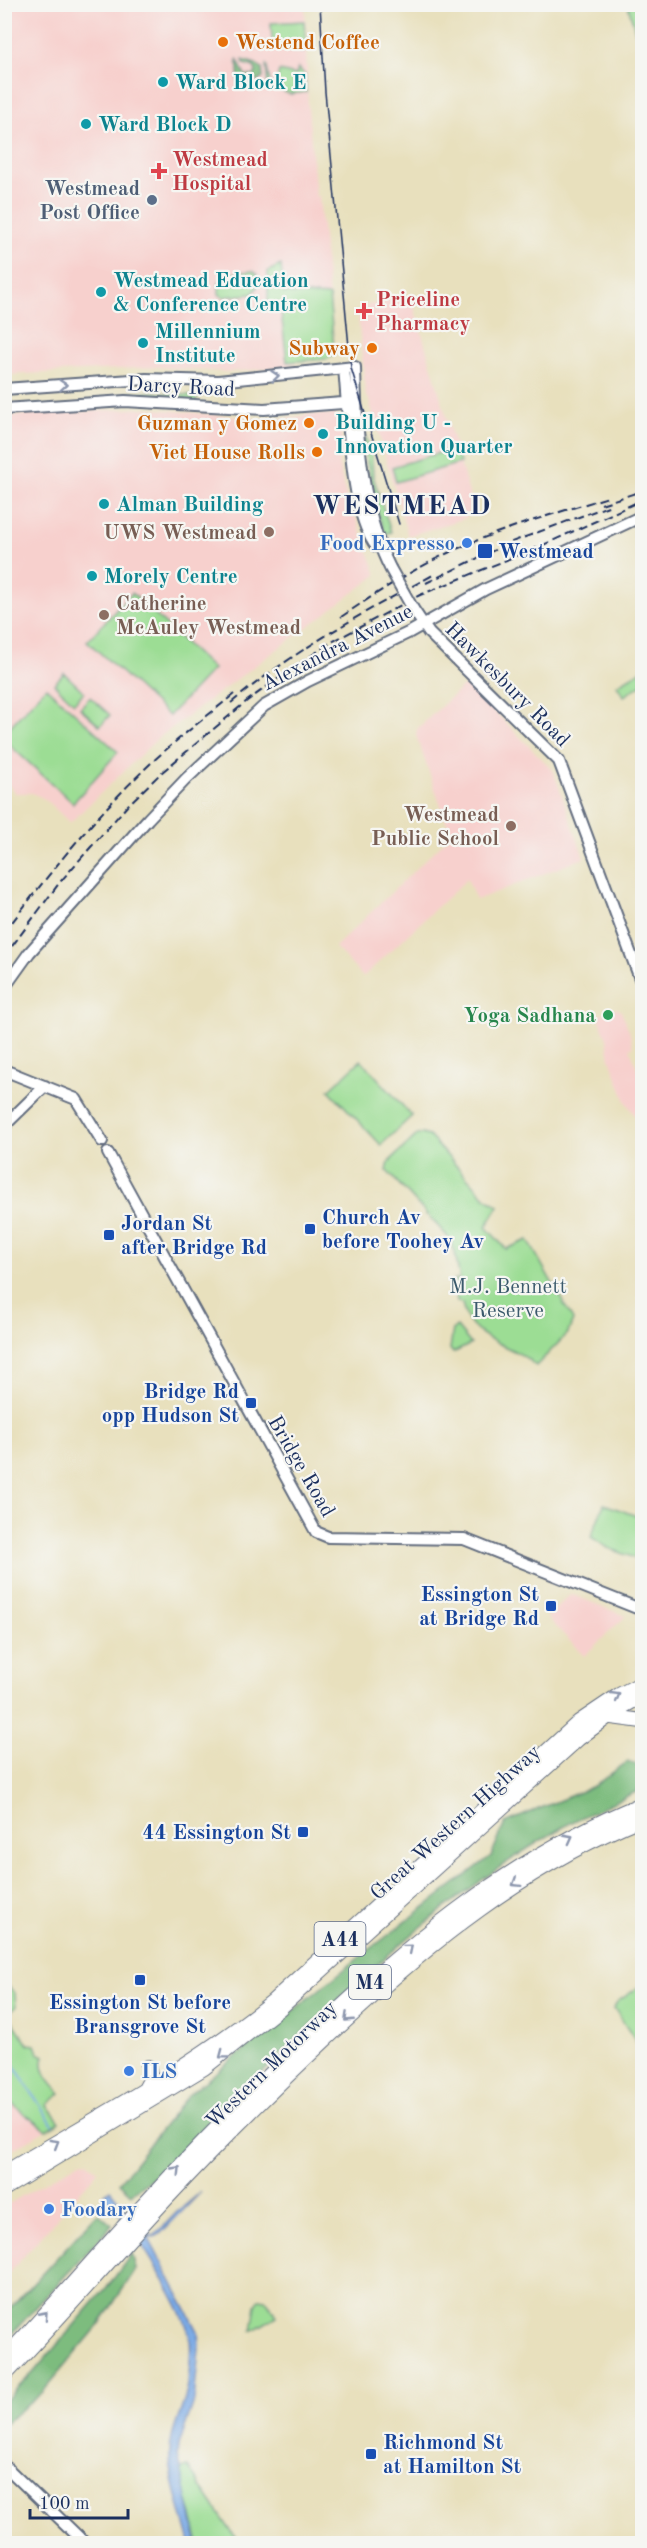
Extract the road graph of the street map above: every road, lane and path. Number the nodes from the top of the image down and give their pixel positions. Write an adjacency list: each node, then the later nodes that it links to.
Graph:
1 (344, 369): 2 (street, Darcy Road, one-way to 1); 3 (street, Hawkesbury Road)
2 (4, 389)
3 (352, 403): 4 (street, Darcy Road); 6 (street, Hawkesbury Road, bridge)
4 (4, 410)
5 (642, 516): 6 (street, Alexandra Avenue)
6 (422, 625): 7 (street, Hawkesbury Road); 8 (street, Alexandra Avenue)
7 (642, 984)
8 (4, 988)
9 (4, 1071): 10 (street)
10 (45, 1086): 11 (street); 12 (street, Bridge Road)
11 (4, 1126)
12 (642, 1610)
13 (642, 1683): 17 (highway, Great Western Highway / A44, one-way to 13)
14 (642, 1696): 15 (highway, Great Western Highway / A44)
15 (609, 1716): 16 (highway); 17 (highway); 23 (highway, Great Western Highway / A44, one-way to 23)
16 (642, 1721)
17 (560, 1739): 21 (highway, Great Western Highway / A44)
18 (642, 1804): 24 (highway, Western Motorway / M4, one-way to 18)
19 (642, 1818): 24 (highway, Western Motorway / M4, one-way to 24)
20 (148, 2067): 21 (highway)
21 (143, 2090): 22 (highway, Great Western Highway / A44, one-way to 21)
22 (4, 2173)
23 (4, 2189)
24 (140, 2217): 25 (highway, Western Motorway / M4)
25 (124, 2235): 26 (highway, Western Motorway / M4, one-way to 25); 27 (highway, Western Motorway / M4)
26 (4, 2358)
27 (4, 2376)
28 (4, 2465): 29 (street)
29 (86, 2544)

